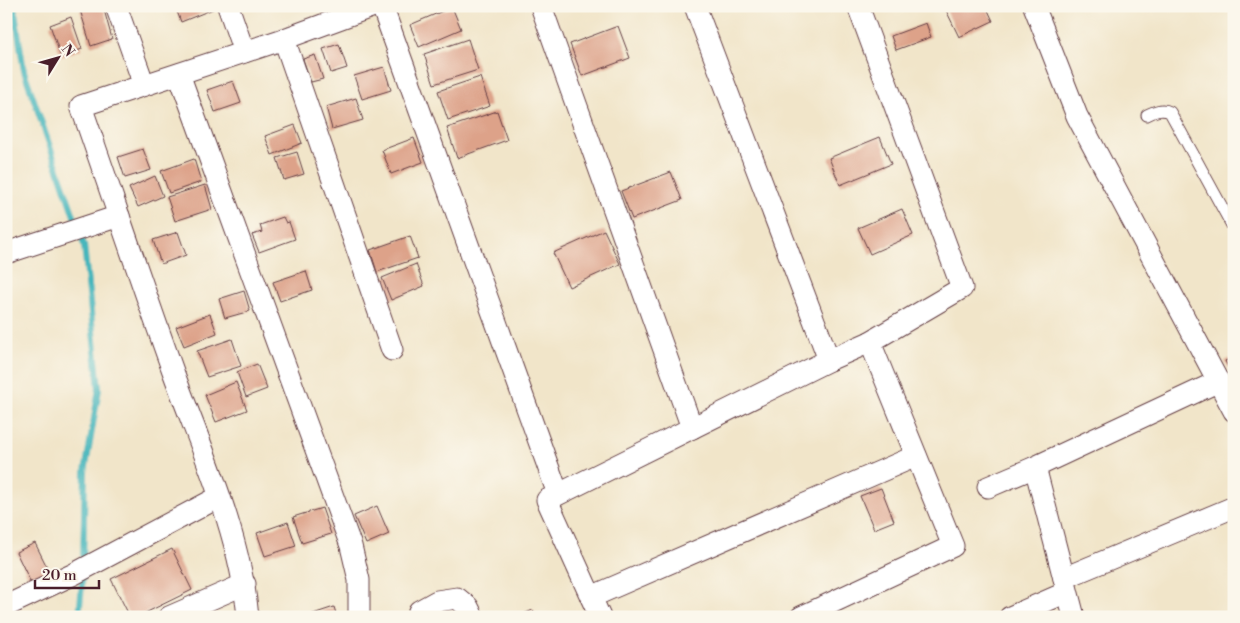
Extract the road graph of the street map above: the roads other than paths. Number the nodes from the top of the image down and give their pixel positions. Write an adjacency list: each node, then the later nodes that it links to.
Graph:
1 (116, 6): 13 (street)
2 (228, 6): 11 (street)
3 (374, 6): 9 (street)
4 (382, 6): 27 (street)
5 (541, 6): 23 (street)
6 (695, 6): 20 (street)
7 (858, 6): 18 (street)
8 (1034, 6): 21 (street)
9 (346, 11): 10 (street)
10 (284, 39): 11 (street); 19 (street)
11 (244, 52): 12 (street)
12 (179, 74): 13 (street); 38 (street)
13 (144, 85): 15 (street)
14 (1147, 115): 16 (lane)
15 (119, 216): 17 (street); 28 (street)
16 (1234, 229)
17 (6, 253)
18 (870, 342): 20 (street); 24 (street)
19 (392, 350)
20 (829, 360): 23 (street)
21 (1219, 381): 22 (street); 25 (street)
22 (1234, 411)
23 (692, 428): 27 (street)
24 (916, 456): 32 (street); 34 (street)
25 (1035, 466): 26 (street); 31 (street)
26 (988, 486)
27 (558, 494): 32 (street)
28 (219, 497): 30 (street); 33 (street)
29 (1234, 507): 31 (street)
30 (245, 584): 36 (street); 37 (street)
31 (1066, 585): 42 (street); 43 (street)
32 (591, 597): 40 (street)
33 (6, 606)
34 (830, 610): 41 (street)
35 (419, 611): 39 (street)
36 (169, 617)
37 (248, 617)
38 (359, 617)
39 (472, 617)
40 (600, 617)
41 (802, 617)
42 (1010, 617)
43 (1074, 617)

